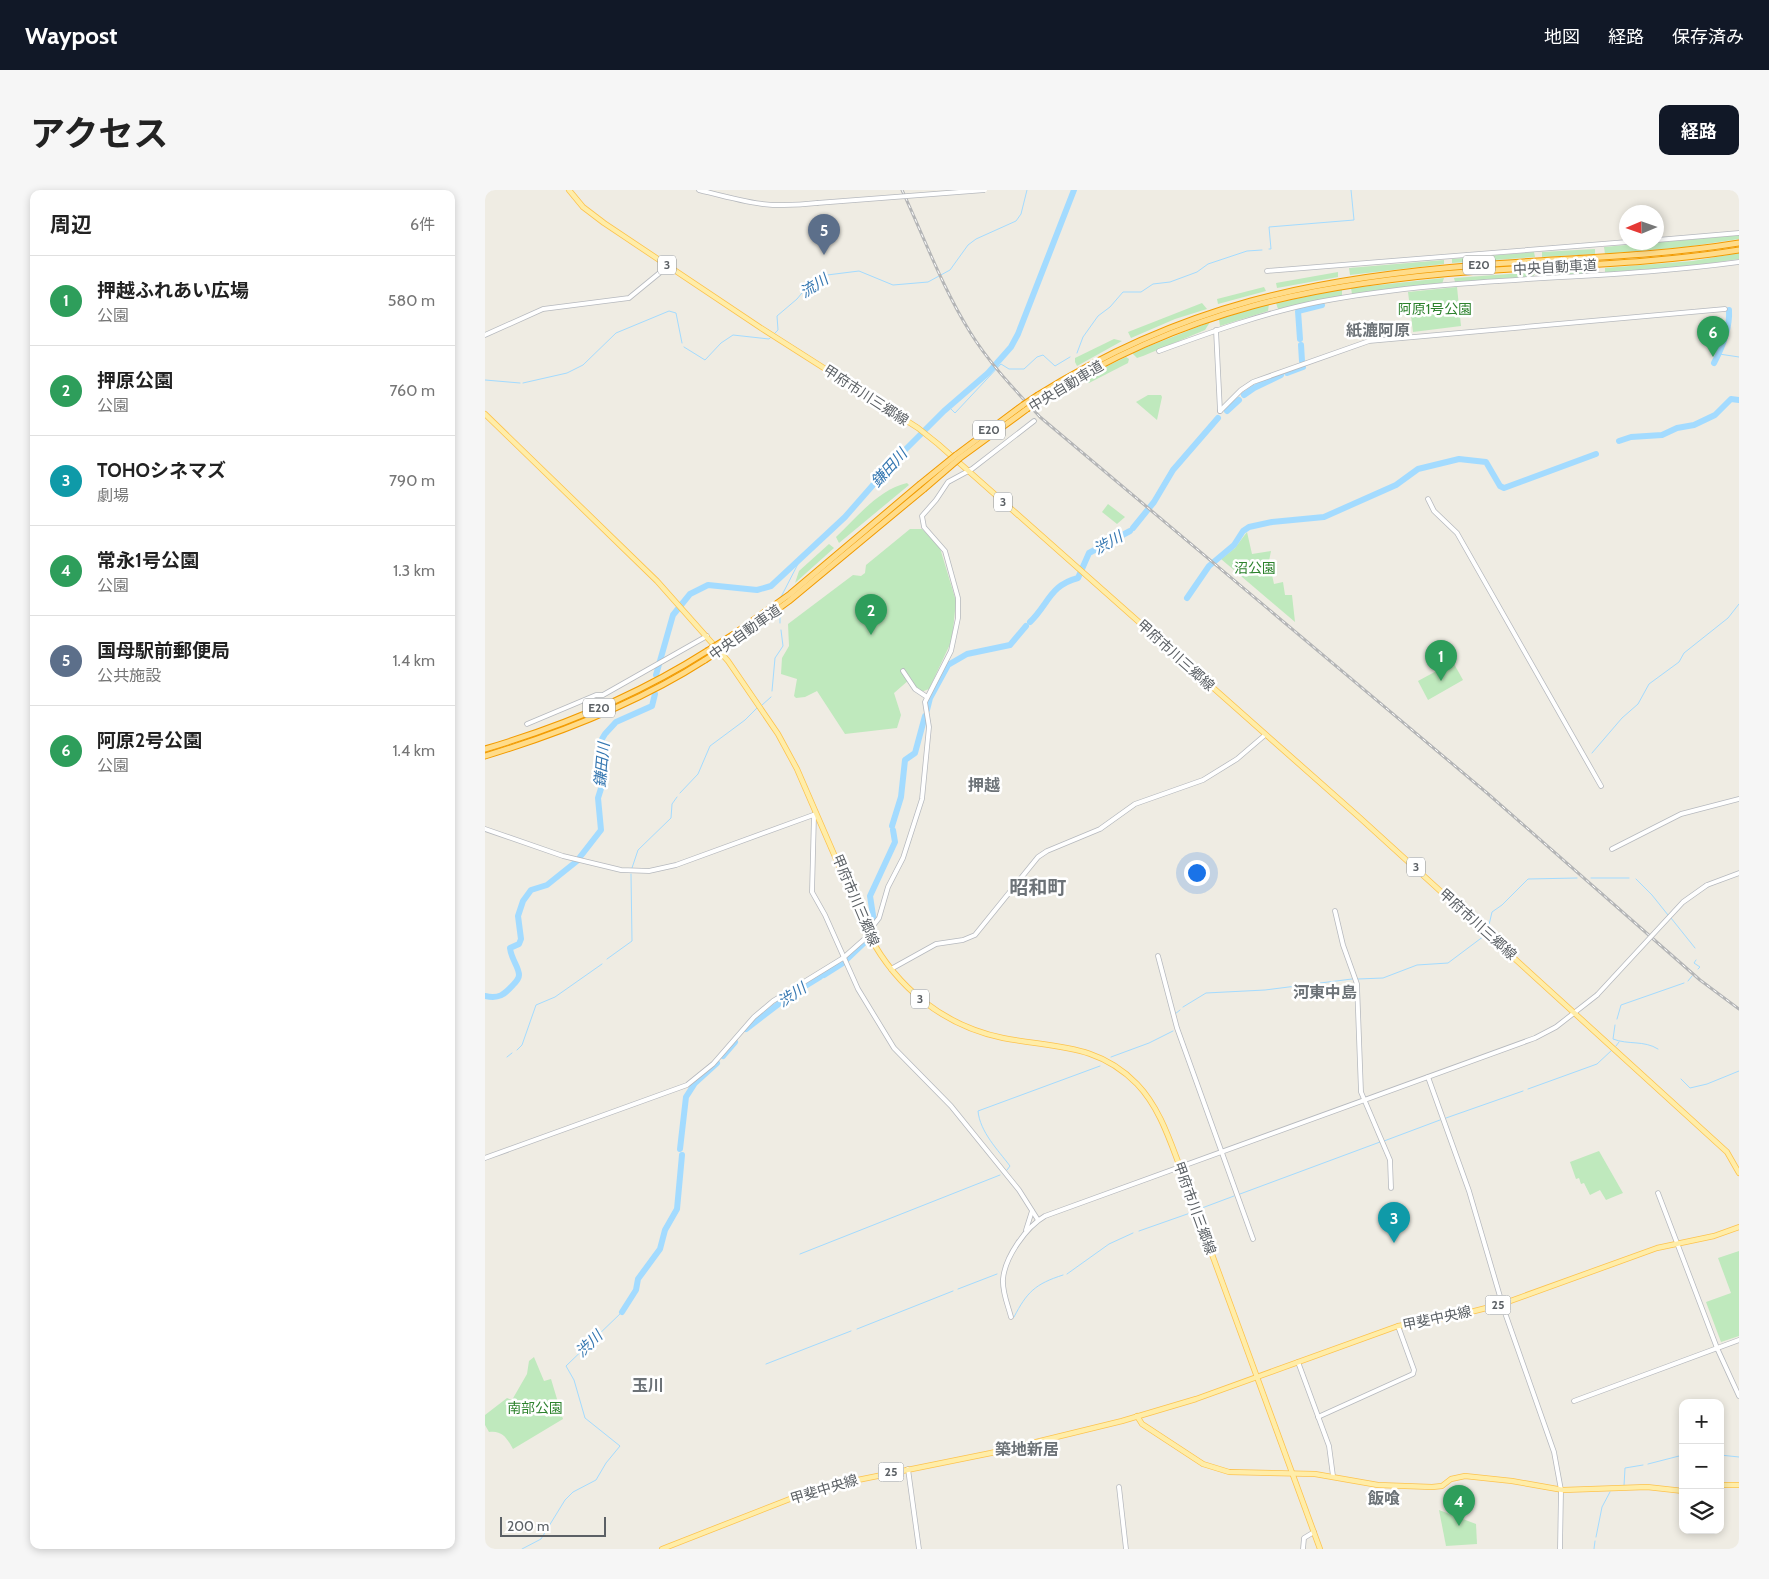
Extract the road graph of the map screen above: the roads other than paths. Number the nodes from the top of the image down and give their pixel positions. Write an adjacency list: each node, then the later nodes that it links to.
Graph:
1 (569, 190): 10 (main road, 甲府市川三郷線 / 3)
2 (699, 190): 3 (street, bridge)
3 (985, 190)
4 (1739, 233): 5 (street)
5 (1664, 239)
6 (1619, 243): 11 (street)
7 (1739, 243): 13 (highway, 中央自動車道 / E20)
8 (1739, 250): 13 (highway, 中央自動車道 / E20)
9 (1739, 262): 14 (street)
10 (668, 266): 15 (street); 20 (main road, 甲府市川三郷線 / 3)
11 (1267, 271)
12 (1725, 309): 14 (street)
13 (1222, 311): 19 (highway, 中央自動車道 / E20, bridge)
14 (1216, 330): 16 (street)
15 (485, 335)
16 (1159, 351)
17 (485, 414): 22 (main road, 甲府市川三郷線 / 3)
18 (1035, 422): 20 (street)
19 (958, 457): 27 (highway, 中央自動車道 / E20, bridge); 28 (highway, 中央自動車道 / E20, bridge)
20 (967, 470): 24 (street); 26 (main road, 甲府市川三郷線 / 3)
21 (1428, 499): 29 (street)
22 (707, 636): 25 (street); 31 (main road, 甲府市川三郷線 / 3)
23 (903, 672): 24 (street)
24 (927, 697): 36 (street)
25 (527, 724)
26 (1265, 734): 39 (street); 40 (main road, 甲府市川三郷線 / 3)
27 (485, 748)
28 (485, 756)
29 (1601, 786)
30 (1739, 799): 33 (street)
31 (816, 814): 32 (street); 36 (main road, 甲府市川三郷線 / 3); 38 (street)
32 (485, 829)
33 (1612, 849)
34 (1739, 872): 40 (street, bridge)
35 (1335, 911): 42 (street)
36 (869, 935): 38 (street); 39 (main road, 甲府市川三郷線 / 3)
37 (1158, 956): 43 (street)
38 (843, 958): 44 (street); 49 (street)
39 (891, 969): 45 (main road, 甲府市川三郷線 / 3)
40 (1575, 1013): 41 (street); 46 (main road, 甲府市川三郷線 / 3)
41 (1428, 1077): 42 (street); 55 (street)
42 (1364, 1100): 43 (street); 47 (street)
43 (1222, 1152): 45 (street); 53 (street)
44 (485, 1158)
45 (1180, 1167): 50 (street); 61 (main road, 甲府市川三郷線 / 3)
46 (1739, 1172)
47 (1391, 1188)
48 (1658, 1193): 54 (street)
49 (1032, 1210): 50 (street); 52 (street)
50 (1038, 1220): 52 (street)
51 (1739, 1227): 54 (main road, 甲斐中央線 / 25)
52 (1025, 1232): 56 (street)
53 (1253, 1239)
54 (1679, 1243): 55 (main road, 甲斐中央線 / 25); 59 (street)
55 (1502, 1304): 57 (main road, 甲斐中央線 / 25); 72 (street)
56 (1011, 1317)
57 (1398, 1326): 60 (main road, 甲斐中央線 / 25); 65 (street)
58 (1739, 1340): 59 (street)
59 (1717, 1348): 62 (street); 63 (street)
60 (1297, 1362): 61 (main road, 甲斐中央線 / 25); 65 (street)
61 (1256, 1377): 64 (main road, 甲斐中央線 / 25); 67 (main road, 甲府市川三郷線 / 3)
62 (1739, 1396)
63 (1574, 1401)
64 (1137, 1416): 66 (main road, 甲斐中央線 / 25); 67 (main road)
65 (1318, 1417): 68 (street)
66 (908, 1469): 75 (main road, 甲斐中央線 / 25); 76 (street)
67 (1293, 1473): 68 (main road); 74 (main road, 甲府市川三郷線 / 3)
68 (1333, 1476): 72 (main road)
69 (1724, 1485): 70 (main road)
70 (1739, 1485)
71 (1119, 1487): 77 (street)
72 (1561, 1490): 73 (main road); 80 (street)
73 (1679, 1491)
74 (1314, 1532): 78 (street); 79 (main road, 甲府市川三郷線 / 3)
75 (663, 1549)
76 (919, 1549)
77 (1126, 1549)
78 (1303, 1549)
79 (1321, 1549)
80 (1560, 1549)

